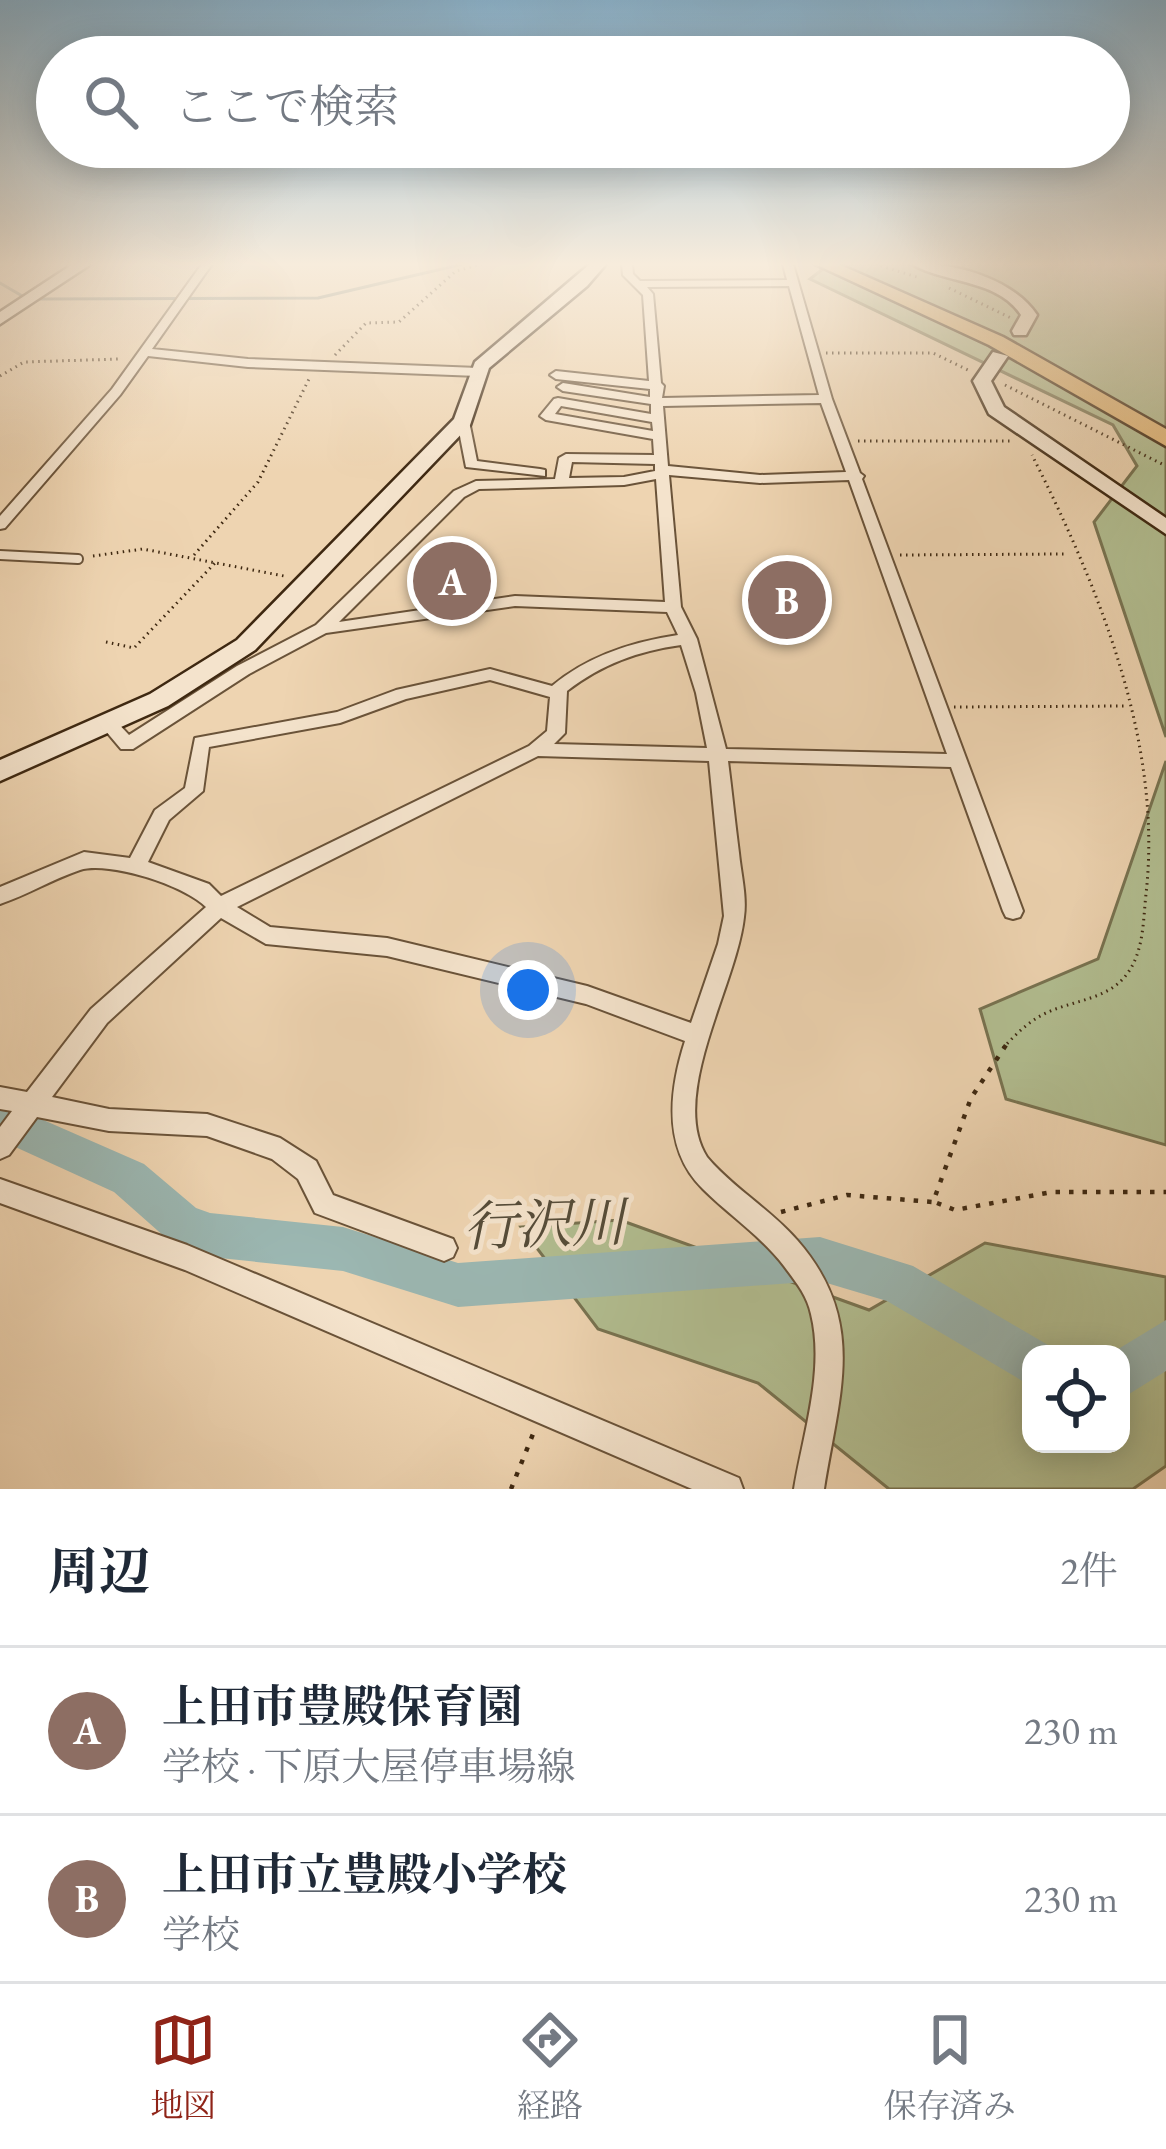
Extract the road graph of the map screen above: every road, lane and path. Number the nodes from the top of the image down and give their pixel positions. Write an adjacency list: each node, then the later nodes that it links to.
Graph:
1 (156, 333): 9 (street)
2 (355, 333): 11 (path)
3 (521, 333): 12 (main road)
4 (652, 333): 15 (street)
5 (806, 333): 8 (street)
6 (983, 333): 22 (highway)
7 (1002, 333): 20 (highway)
8 (812, 353): 14 (path); 16 (street)
9 (143, 354): 11 (street); 13 (path); 28 (street)
10 (999, 356): 14 (main road)
11 (323, 367): 12 (street); 33 (path)
12 (478, 372): 19 (main road)
13 (0, 376)
14 (983, 378): 24 (path); 29 (main road)
15 (658, 386): 17 (street); 17 (street)
16 (826, 399): 17 (street); 23 (street)
17 (660, 403): 18 (street)
18 (659, 419): 21 (street); 21 (street)
19 (463, 421): 27 (street); 44 (main road)
20 (1166, 424)
21 (661, 436): 25 (street)
22 (1166, 439)
23 (844, 441): 26 (street); 42 (path)
24 (1162, 464)
25 (664, 466): 26 (street); 27 (street); 27 (street); 37 (street)
26 (857, 476): 32 (street)
27 (561, 483): 38 (street)
28 (0, 525)
29 (1166, 528)
30 (1064, 554): 32 (path)
31 (0, 555): 34 (lane)
32 (886, 555): 43 (street)
33 (192, 557): 34 (path); 35 (path)
34 (78, 559)
35 (216, 562): 36 (path); 40 (path)
36 (289, 581)
37 (673, 607): 38 (street); 39 (street)
38 (322, 629): 44 (street)
39 (688, 639): 41 (street); 46 (street)
40 (106, 642)
41 (560, 694): 45 (street); 49 (street)
42 (1127, 706): 43 (path); 59 (path)
43 (939, 707): 47 (street)
44 (108, 724): 48 (main road)
45 (535, 750): 46 (street); 51 (street)
46 (721, 753): 47 (street); 53 (street)
47 (958, 761): 52 (street)
48 (0, 771)
49 (136, 866): 50 (street); 51 (street)
50 (0, 896)
51 (219, 907): 53 (street); 55 (street)
52 (1013, 911)
53 (698, 1036): 60 (street)
54 (0, 1098): 55 (street)
55 (29, 1105): 56 (street); 61 (street)
56 (0, 1147)
57 (0, 1191): 62 (street)
58 (1166, 1192): 59 (path)
59 (933, 1202): 60 (path)
60 (762, 1225): 65 (street)
61 (444, 1247)
62 (542, 1410): 63 (path); 64 (street)
63 (511, 1489)
64 (728, 1489)
65 (809, 1489)

